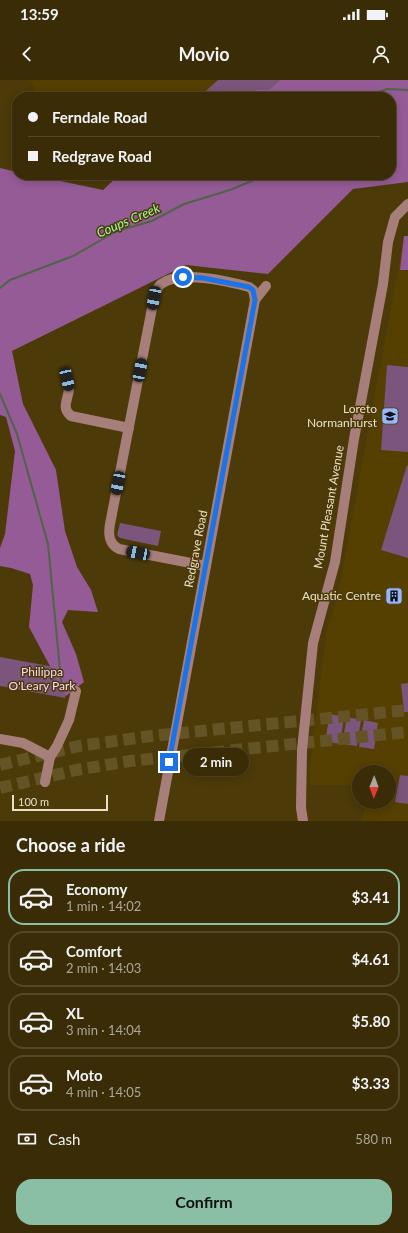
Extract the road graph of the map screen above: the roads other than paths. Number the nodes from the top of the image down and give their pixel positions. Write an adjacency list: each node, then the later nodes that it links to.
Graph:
1 (408, 204): 12 (street, Mount Pleasant Avenue)
2 (266, 286): 3 (street, Redgrave Road)
3 (255, 300): 5 (street); 6 (street, Redgrave Road)
4 (67, 379): 5 (street)
5 (129, 428): 6 (street)
6 (206, 566): 11 (street, Redgrave Road)
7 (76, 691): 9 (street)
8 (0, 739): 9 (street)
9 (50, 757): 10 (street)
10 (45, 782)
11 (158, 821)
12 (303, 821)

